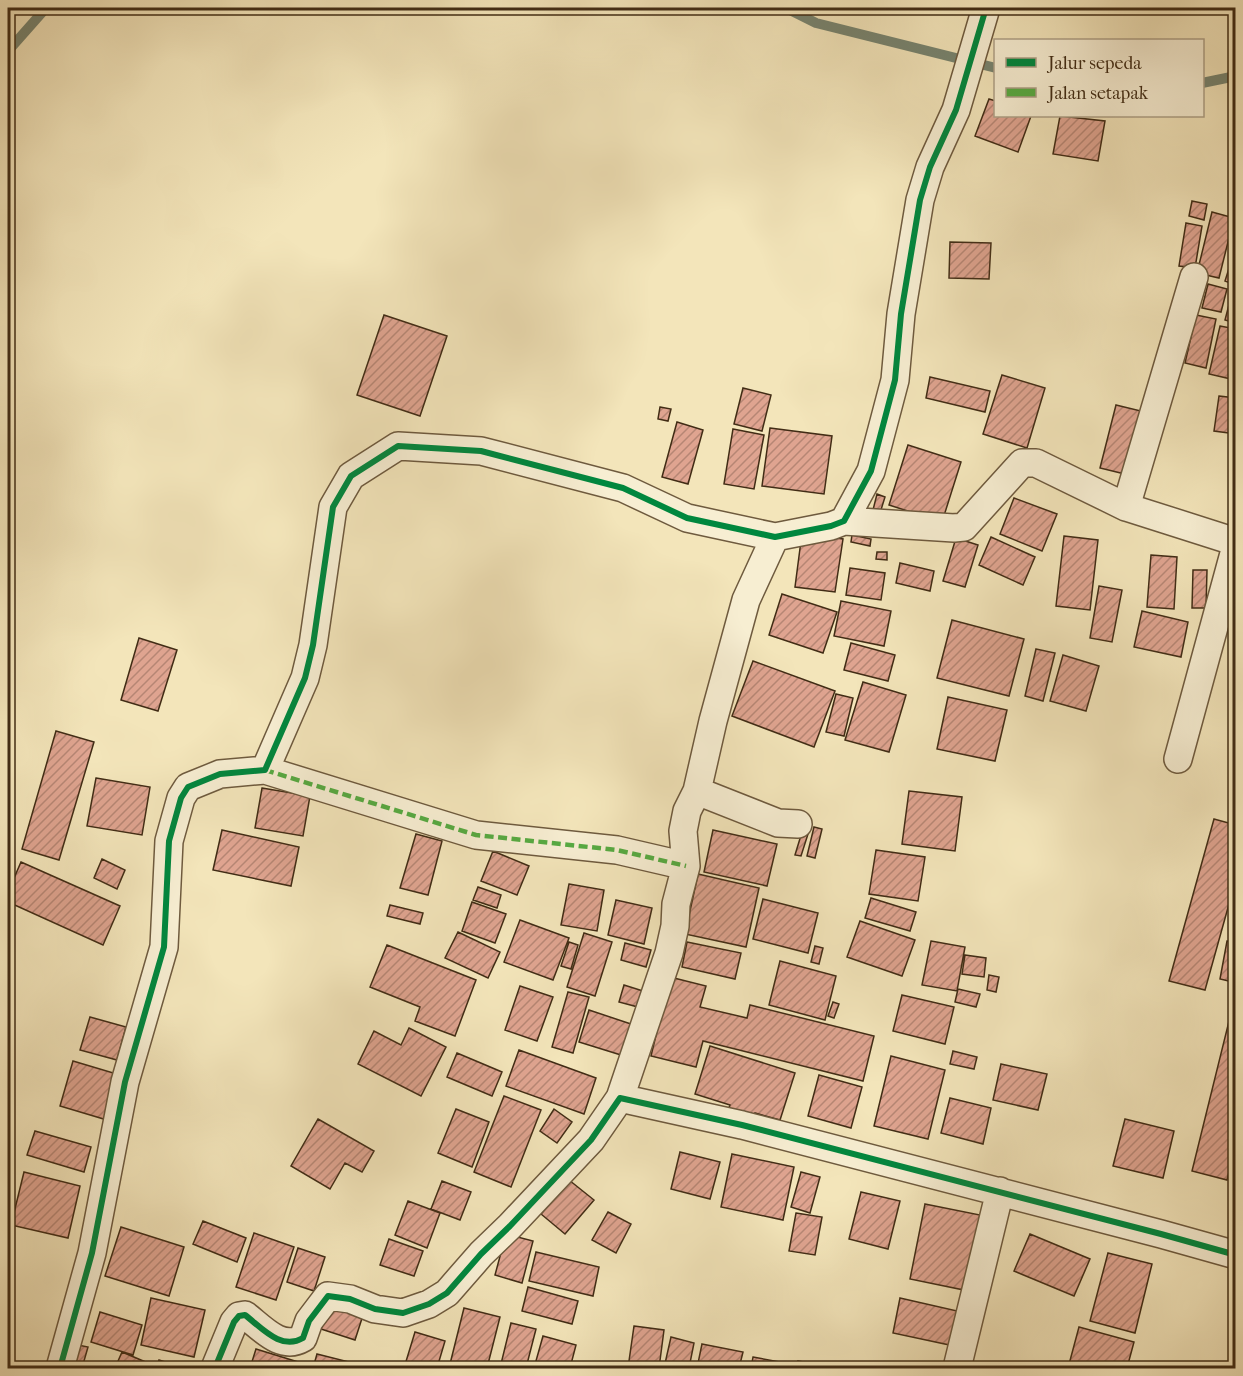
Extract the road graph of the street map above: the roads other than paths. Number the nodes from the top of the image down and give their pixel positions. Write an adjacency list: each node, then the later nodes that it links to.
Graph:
1 (986, 8): 4 (street)
2 (1194, 277): 3 (street)
3 (1126, 507): 4 (street); 6 (street)
4 (844, 521): 5 (street)
5 (775, 537): 8 (street); 9 (street)
6 (1236, 544): 7 (street)
7 (1178, 759)
8 (265, 770): 11 (street); 15 (street)
9 (697, 790): 10 (street); 11 (street)
10 (798, 824)
11 (686, 866): 12 (street)
12 (620, 1098): 13 (street); 16 (street)
13 (1000, 1191): 14 (street); 17 (street)
14 (1236, 1256)
15 (60, 1368)
16 (215, 1368)
17 (957, 1368)

